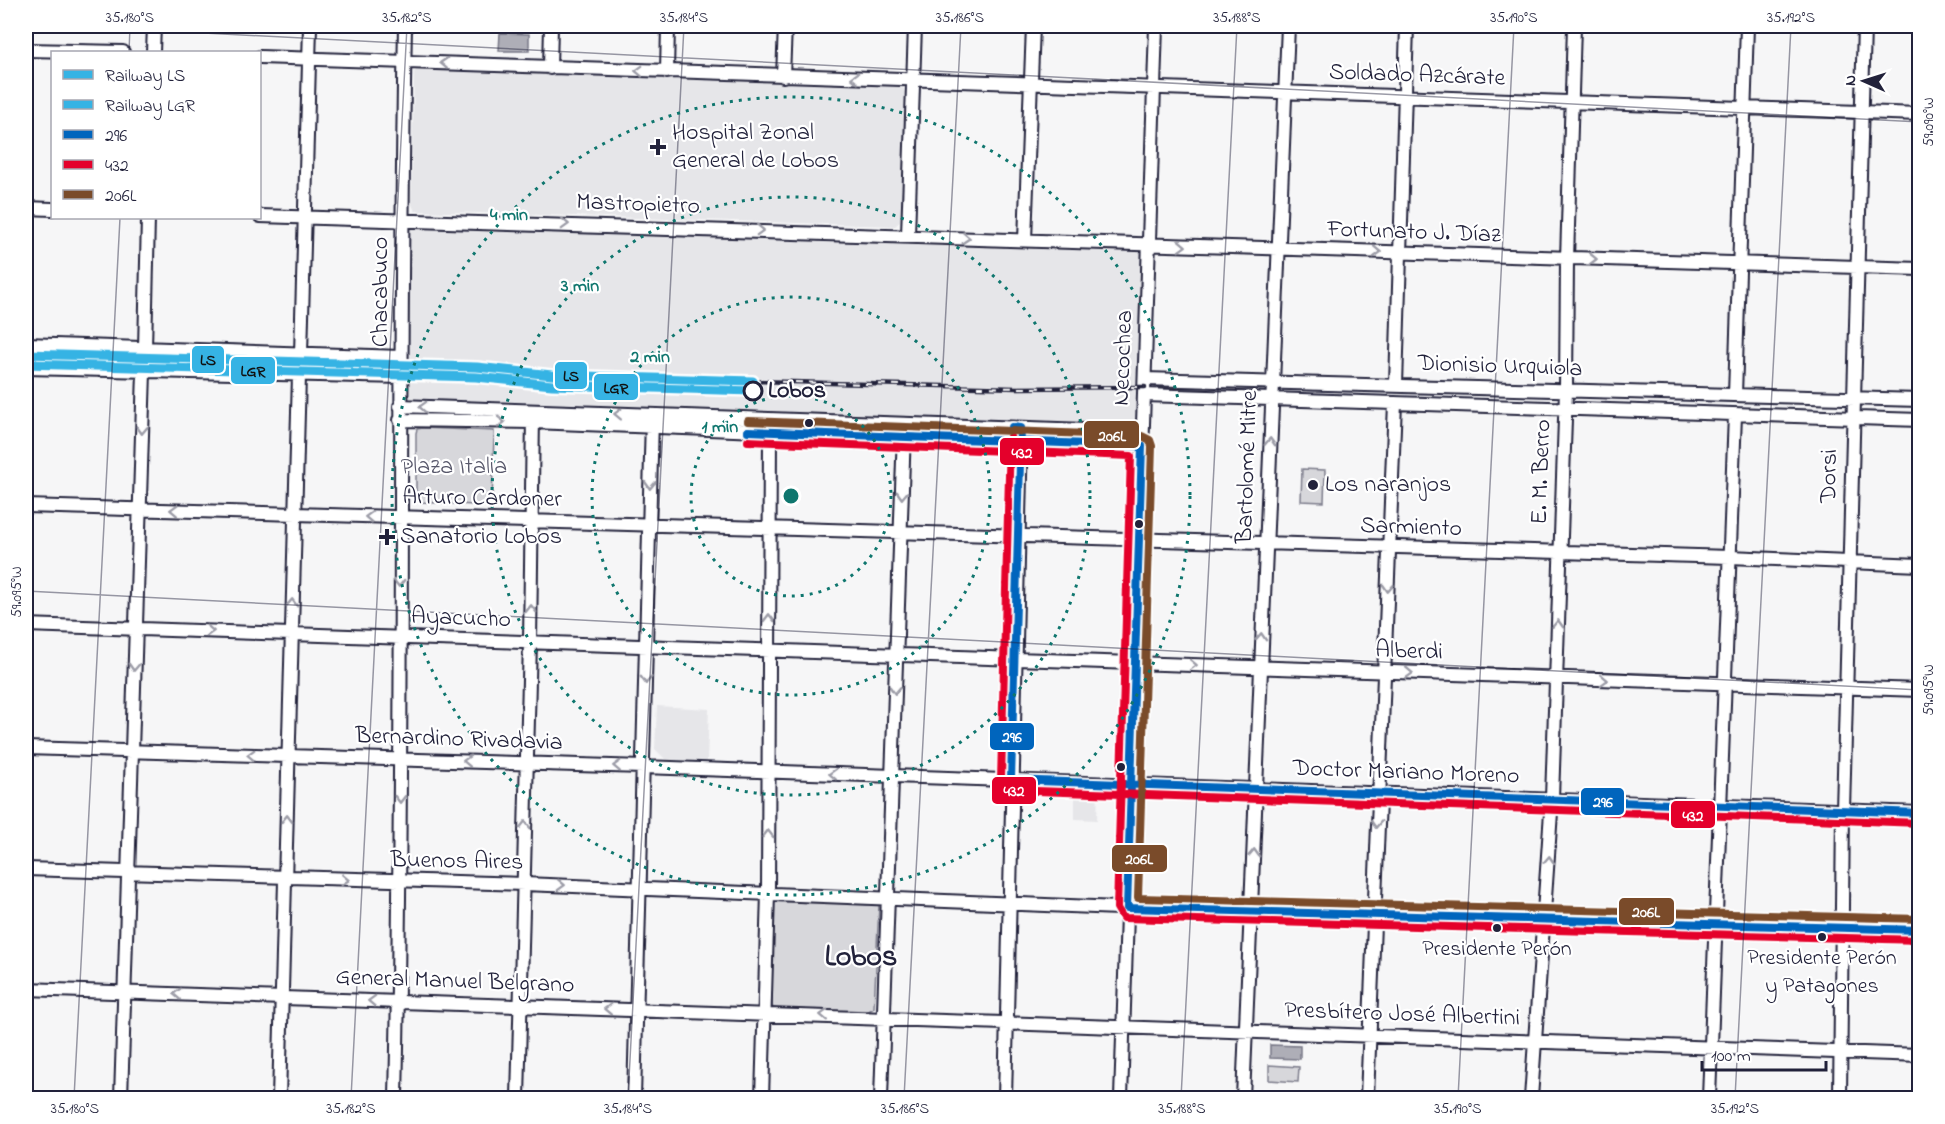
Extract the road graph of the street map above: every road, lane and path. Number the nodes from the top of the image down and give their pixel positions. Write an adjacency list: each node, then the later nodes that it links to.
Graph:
1 (154, 26): 17 (street)
2 (310, 26): 19 (street)
3 (405, 26): 20 (street, Chacabuco)
4 (551, 26): 21 (street)
5 (668, 26): 22 (street)
6 (785, 26): 23 (street)
7 (915, 26): 24 (street)
8 (1033, 26): 25 (street)
9 (1156, 26): 26 (street, Necochea)
10 (1288, 26): 27 (street, Bartolomé Mitre)
11 (1407, 26): 28 (street)
12 (1574, 26): 29 (street, E. M. Berro)
13 (1747, 26): 30 (street)
14 (1864, 26): 31 (street, Dorsi)
15 (26, 50): 16 (street)
16 (74, 51)
17 (153, 51)
18 (261, 57): 19 (street, Soldado Azcárate)
19 (309, 58): 20 (street, Soldado Azcárate); 36 (street)
20 (405, 62): 21 (street, Soldado Azcárate, one-way to 20); 38 (street, Chacabuco)
21 (550, 68): 22 (street, Soldado Azcárate, one-way to 21)
22 (667, 72): 23 (street, Soldado Azcárate)
23 (783, 76): 24 (street, Soldado Azcárate, one-way to 23)
24 (914, 80): 25 (street, Soldado Azcárate); 39 (street)
25 (1031, 84): 26 (street, Soldado Azcárate); 40 (street)
26 (1153, 87): 27 (street, Soldado Azcárate); 41 (street, Necochea)
27 (1286, 92): 28 (street, Soldado Azcárate); 42 (street, Bartolomé Mitre)
28 (1404, 97): 29 (street, Soldado Azcárate); 43 (street)
29 (1571, 103): 30 (street, Soldado Azcárate); 44 (street, E. M. Berro)
30 (1744, 110): 31 (street, Soldado Azcárate); 45 (street)
31 (1861, 112): 32 (street, Soldado Azcárate); 46 (street, Dorsi)
32 (1920, 114)
33 (26, 208): 34 (street)
34 (51, 209)
35 (261, 216): 36 (street, Mastropietro)
36 (304, 218): 38 (street, Mastropietro); 50 (street)
37 (148, 219): 49 (street)
38 (402, 219): 39 (street, Mastropietro, one-way to 39); 51 (street, Chacabuco)
39 (908, 235): 40 (street, Fortunato J. Díaz, one-way to 40)
40 (1025, 240): 41 (street, Fortunato J. Díaz)
41 (1149, 244): 42 (street, Fortunato J. Díaz, one-way to 42); 56 (street, Necochea)
42 (1279, 249): 43 (street, Fortunato J. Díaz, one-way to 43); 57 (street, Bartolomé Mitre)
43 (1399, 253): 44 (street, Fortunato J. Díaz); 58 (street)
44 (1567, 259): 45 (street, Fortunato J. Díaz, one-way to 45); 59 (street, E. M. Berro)
45 (1739, 263): 46 (street, Fortunato J. Díaz); 61 (street)
46 (1856, 267): 47 (street, Fortunato J. Díaz); 62 (street, Dorsi)
47 (1920, 269)
48 (26, 344): 49 (street)
49 (145, 349): 50 (street)
50 (301, 354): 51 (street)
51 (401, 357): 55 (street, Chacabuco)
52 (26, 368): 53 (street)
53 (144, 372): 54 (street); 85 (street, one-way to 85)
54 (299, 376): 55 (street); 86 (street)
55 (401, 377): 66 (street, Chacabuco)
56 (1145, 379): 57 (street, Dionisio Urquiola); 60 (street, Necochea)
57 (1272, 381): 58 (street, Dionisio Urquiola); 63 (street, Bartolomé Mitre)
58 (1396, 385): 59 (street, Dionisio Urquiola)
59 (1566, 390): 61 (street, Dionisio Urquiola); 67 (street, E. M. Berro)
60 (1144, 395): 63 (street, Dionisio Urquiola); 79 (street, Necochea)
61 (1735, 395): 62 (street, Dionisio Urquiola)
62 (1853, 398): 64 (street, Dionisio Urquiola); 70 (street, Dorsi)
63 (1272, 399): 65 (street, Dionisio Urquiola); 94 (street, Bartolomé Mitre, one-way to 63)
64 (1920, 400)
65 (1395, 403): 67 (street, Dionisio Urquiola); 95 (street)
66 (400, 406): 69 (street, one-way to 66); 71 (street, Chacabuco)
67 (1565, 409): 68 (street, Dionisio Urquiola); 96 (street, E. M. Berro)
68 (1735, 415): 70 (street, Dionisio Urquiola); 97 (street)
69 (533, 416): 71 (street, one-way to 69); 74 (street); 88 (street)
70 (1853, 418): 73 (street, Dionisio Urquiola); 98 (street, Dorsi)
71 (400, 420): 87 (street, Chacabuco)
72 (802, 420): 75 (street); 76 (street); 80 (street)
73 (1920, 420)
74 (652, 421): 75 (street); 89 (street, one-way to 89)
75 (741, 424): 78 (street)
76 (904, 424): 77 (street); 81 (street)
77 (1021, 428): 79 (street); 82 (street)
78 (770, 432): 80 (street); 90 (street)
79 (1142, 432): 83 (street, Necochea)
80 (802, 433): 81 (street)
81 (904, 437): 82 (street); 91 (street, one-way to 91)
82 (1021, 441): 83 (street); 92 (street)
83 (1142, 446): 93 (street, Necochea)
84 (26, 506): 85 (street, Arturo Cardoner)
85 (140, 508): 86 (street, Arturo Cardoner, one-way to 85); 101 (street)
86 (295, 514): 87 (street, Arturo Cardoner, one-way to 86); 102 (street, one-way to 86)
87 (400, 518): 88 (street, Arturo Cardoner); 103 (street, Chacabuco, one-way to 103)
88 (532, 520): 89 (street, Arturo Cardoner); 104 (street, one-way to 88)
89 (649, 525): 90 (street, Arturo Cardoner); 105 (street)
90 (769, 529): 91 (street, Arturo Cardoner); 106 (street, one-way to 90)
91 (901, 532): 92 (street, Sarmiento); 107 (street)
92 (1018, 535): 93 (street, Sarmiento); 108 (street)
93 (1140, 540): 94 (street, Sarmiento); 109 (street, Necochea)
94 (1266, 543): 95 (street, Sarmiento); 110 (street, Bartolomé Mitre, one-way to 94)
95 (1390, 549): 96 (street, Sarmiento); 111 (street, one-way to 111)
96 (1561, 553): 97 (street, Sarmiento); 112 (street, E. M. Berro, one-way to 96)
97 (1730, 557): 98 (street, Sarmiento); 113 (street)
98 (1850, 562): 99 (street, Sarmiento); 114 (street, Dorsi)
99 (1920, 565)
100 (26, 625): 101 (street, Ayacucho)
101 (135, 628): 102 (street, Ayacucho, one-way to 102); 117 (street, one-way to 117)
102 (291, 634): 103 (street, Ayacucho); 118 (street)
103 (399, 638): 104 (street, Ayacucho); 119 (street, Chacabuco)
104 (530, 642): 105 (street, Ayacucho); 120 (street)
105 (648, 646): 106 (street, Ayacucho); 121 (street, one-way to 121)
106 (768, 650): 107 (street, Ayacucho); 122 (street)
107 (896, 654): 108 (street, Alberdi); 123 (street, one-way to 123)
108 (1015, 659): 109 (street, Alberdi); 124 (street)
109 (1134, 663): 110 (street, Alberdi, one-way to 110); 125 (street, Necochea)
110 (1260, 668): 111 (street, Alberdi); 126 (street, Bartolomé Mitre)
111 (1383, 672): 112 (street, Alberdi, one-way to 112); 127 (street)
112 (1556, 678): 113 (street, Alberdi, one-way to 113); 128 (street, E. M. Berro)
113 (1726, 684): 114 (street, Alberdi); 129 (street)
114 (1846, 688): 115 (street, Alberdi); 130 (street, Dorsi)
115 (1920, 690)
116 (26, 748): 117 (street, Bernardino Rivadavia)
117 (131, 751): 118 (street, Bernardino Rivadavia, one-way to 117); 133 (street)
118 (288, 756): 119 (street, Bernardino Rivadavia); 134 (street, one-way to 118)
119 (400, 759): 120 (street, Bernardino Rivadavia, one-way to 119); 135 (street, Chacabuco, one-way to 135)
120 (526, 763): 121 (street, Bernardino Rivadavia, one-way to 120); 136 (street, one-way to 120)
121 (643, 767): 122 (street, Bernardino Rivadavia); 137 (street)
122 (768, 772): 123 (street, Bernardino Rivadavia, one-way to 122); 138 (street, one-way to 122)
123 (892, 776): 124 (street, Doctor Mariano Moreno); 139 (street)
124 (1011, 780): 125 (street, Doctor Mariano Moreno); 140 (street)
125 (1129, 784): 126 (street, Doctor Mariano Moreno); 141 (street, Necochea)
126 (1256, 789): 127 (street, Doctor Mariano Moreno); 142 (street, Bartolomé Mitre, one-way to 126)
127 (1377, 794): 128 (street, Doctor Mariano Moreno); 143 (street, one-way to 143)
128 (1552, 798): 129 (street, Doctor Mariano Moreno); 144 (street, E. M. Berro, one-way to 128)
129 (1720, 806): 130 (street, Doctor Mariano Moreno); 145 (street)
130 (1843, 810): 131 (street, Doctor Mariano Moreno); 146 (street, Dorsi)
131 (1920, 813)
132 (26, 869): 133 (street, Buenos Aires)
133 (129, 872): 134 (street, Buenos Aires); 149 (street)
134 (286, 877): 135 (street, Buenos Aires, one-way to 135); 150 (street)
135 (400, 882): 136 (street, Buenos Aires); 151 (street, Chacabuco)
136 (524, 884): 137 (street, Buenos Aires, one-way to 137); 152 (street)
137 (641, 888): 138 (street, Buenos Aires); 153 (street)
138 (768, 893): 139 (street, Buenos Aires); 154 (street)
139 (888, 897): 140 (street, Buenos Aires); 155 (street)
140 (1008, 902): 141 (street, Buenos Aires); 156 (street)
141 (1127, 908): 142 (street, Buenos Aires); 157 (street, Necochea)
142 (1252, 911): 143 (street, Buenos Aires); 158 (street, Bartolomé Mitre)
143 (1372, 915): 144 (street, Buenos Aires); 159 (street)
144 (1546, 919): 145 (street, Buenos Aires); 160 (street, E. M. Berro)
145 (1715, 923): 146 (street, Buenos Aires); 161 (street)
146 (1841, 928): 147 (street, Buenos Aires); 162 (street, Dorsi)
147 (1920, 930)
148 (26, 989): 149 (street, General Manuel Belgrano)
149 (125, 992): 150 (street, General Manuel Belgrano, one-way to 149); 164 (street)
150 (283, 997): 151 (street, General Manuel Belgrano, one-way to 150); 165 (street)
151 (398, 1002): 152 (street, General Manuel Belgrano); 166 (street, Chacabuco)
152 (521, 1006): 153 (street, General Manuel Belgrano, one-way to 152); 167 (street)
153 (636, 1010): 154 (street, General Manuel Belgrano); 168 (street)
154 (764, 1013): 155 (street, General Manuel Belgrano, one-way to 154); 169 (street)
155 (883, 1017): 156 (street, Presbítero José Albertini); 170 (street)
156 (1007, 1022): 157 (street, Presbítero José Albertini); 171 (street)
157 (1124, 1027): 158 (street, Presbítero José Albertini); 172 (street, Necochea)
158 (1246, 1031): 159 (street, Presbítero José Albertini); 173 (street, Bartolomé Mitre)
159 (1369, 1034): 160 (street, Presbítero José Albertini); 174 (street)
160 (1537, 1041): 161 (street, Presbítero José Albertini); 175 (street, E. M. Berro)
161 (1712, 1048): 162 (street, Presbítero José Albertini); 176 (street)
162 (1840, 1051): 163 (street, Presbítero José Albertini); 177 (street, Dorsi)
163 (1920, 1054)
164 (121, 1098)
165 (279, 1098)
166 (396, 1098)
167 (518, 1098)
168 (634, 1098)
169 (762, 1098)
170 (881, 1098)
171 (1005, 1098)
172 (1121, 1098)
173 (1243, 1098)
174 (1367, 1098)
175 (1531, 1098)
176 (1709, 1098)
177 (1840, 1098)

